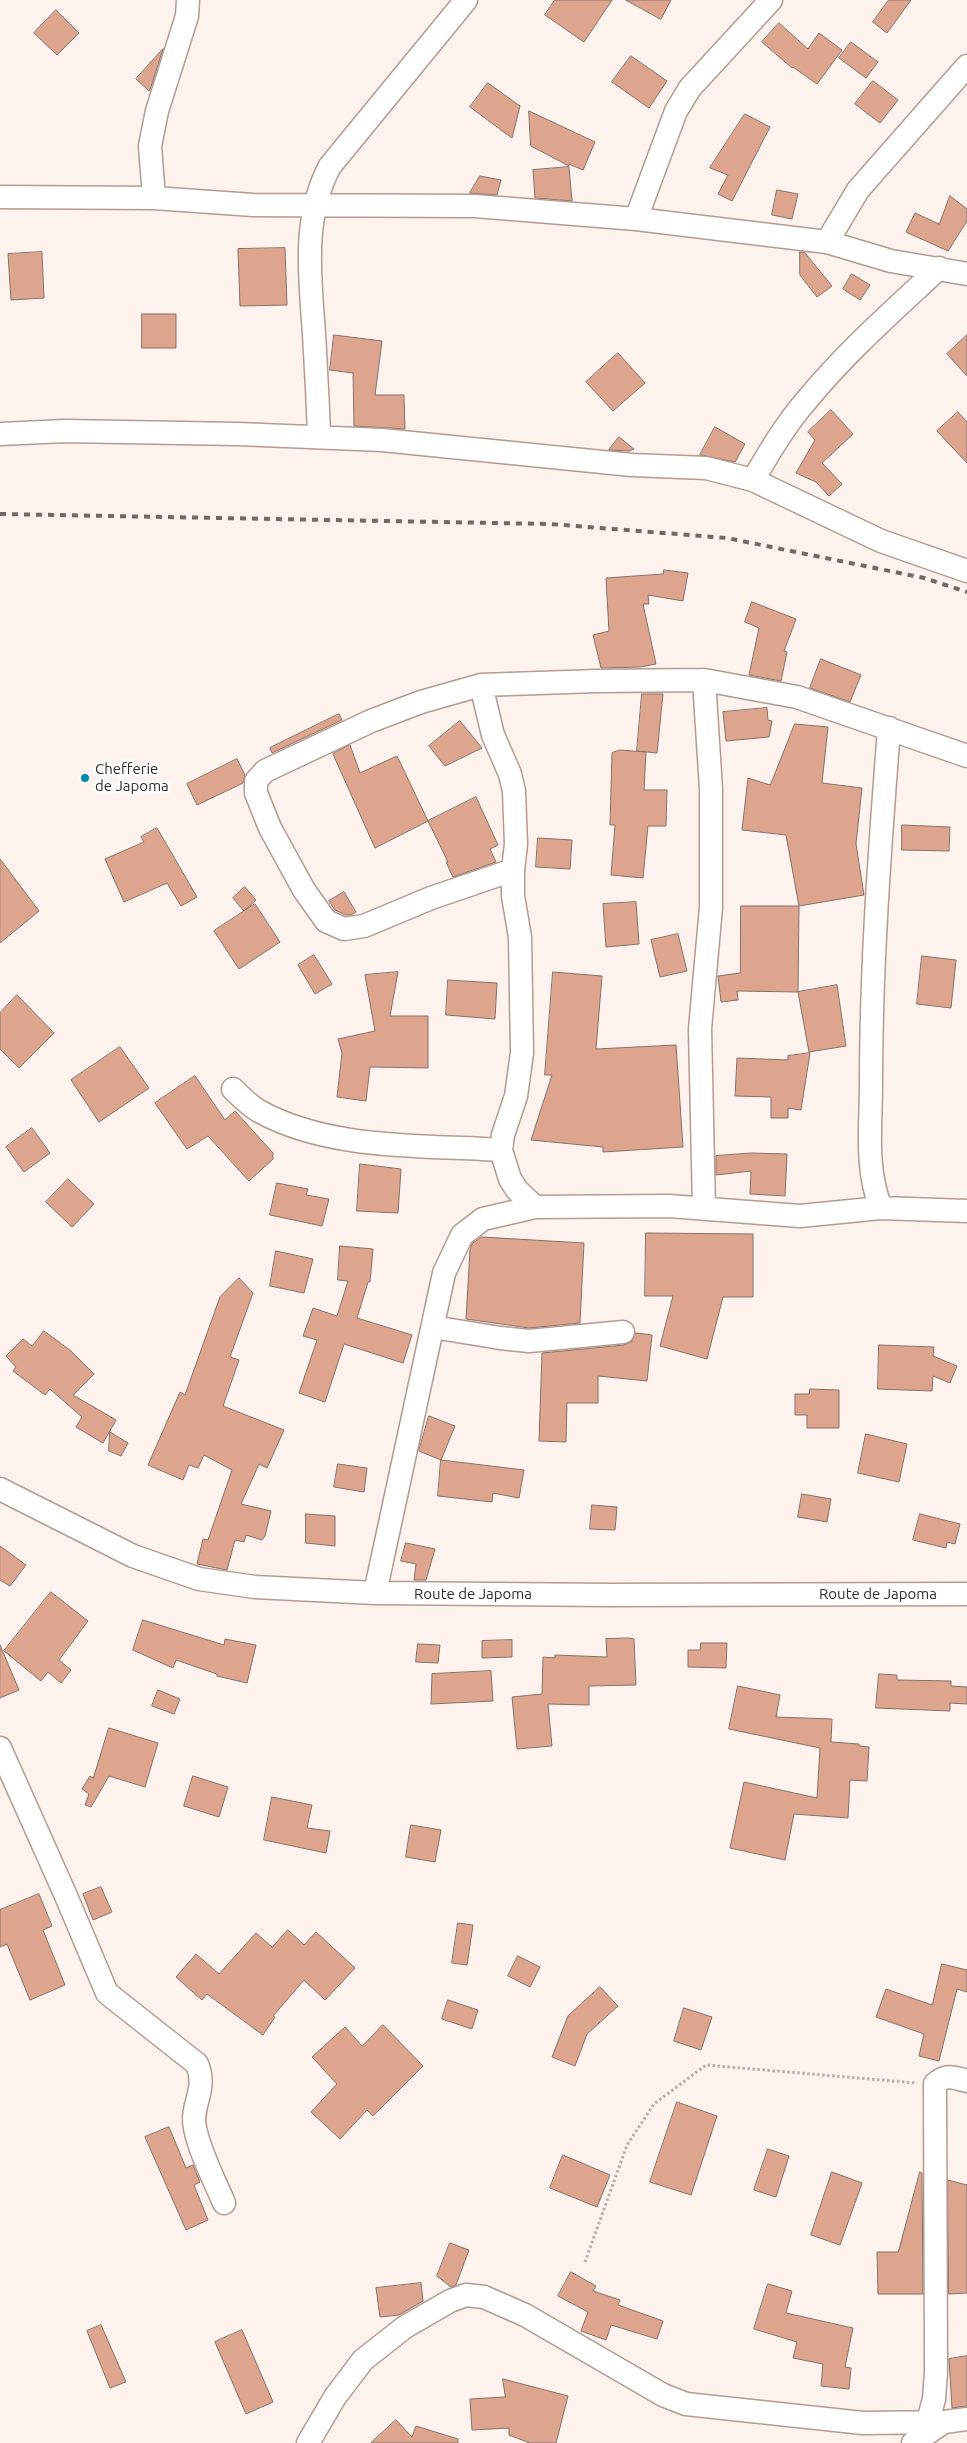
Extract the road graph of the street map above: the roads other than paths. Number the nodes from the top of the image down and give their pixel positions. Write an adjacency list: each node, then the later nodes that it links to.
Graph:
1 (188, 0): 6 (street)
2 (466, 0): 7 (street)
3 (771, 0): 8 (street)
4 (967, 66): 9 (street)
5 (0, 197): 6 (street)
6 (154, 198): 7 (street)
7 (315, 205): 8 (street); 13 (street)
8 (636, 219): 9 (street)
9 (827, 242): 10 (street)
10 (939, 268): 11 (street); 14 (street)
11 (967, 274)
12 (0, 434): 13 (street)
13 (319, 437): 14 (street)
14 (753, 480): 15 (street)
15 (967, 571)
16 (704, 680): 17 (street); 18 (street); 24 (street)
17 (481, 685): 20 (street); 20 (street)
18 (889, 728): 19 (street); 25 (street)
19 (967, 756)
20 (513, 870): 22 (street)
21 (233, 1090): 22 (street)
22 (501, 1150): 23 (street)
23 (535, 1207): 24 (street); 27 (street)
24 (704, 1208): 25 (street)
25 (881, 1208): 26 (street)
26 (967, 1210)
27 (432, 1326): 28 (street); 30 (street)
28 (623, 1332)
29 (0, 1489): 30 (street, Route de Japoma)
30 (375, 1594): 31 (street, Route de Japoma)
31 (967, 1594)
32 (0, 1748): 34 (street)
33 (967, 2081): 36 (street)
34 (224, 2203)
35 (967, 2419): 36 (street)
36 (936, 2422): 37 (street); 38 (street)
37 (309, 2443)
38 (913, 2443)

